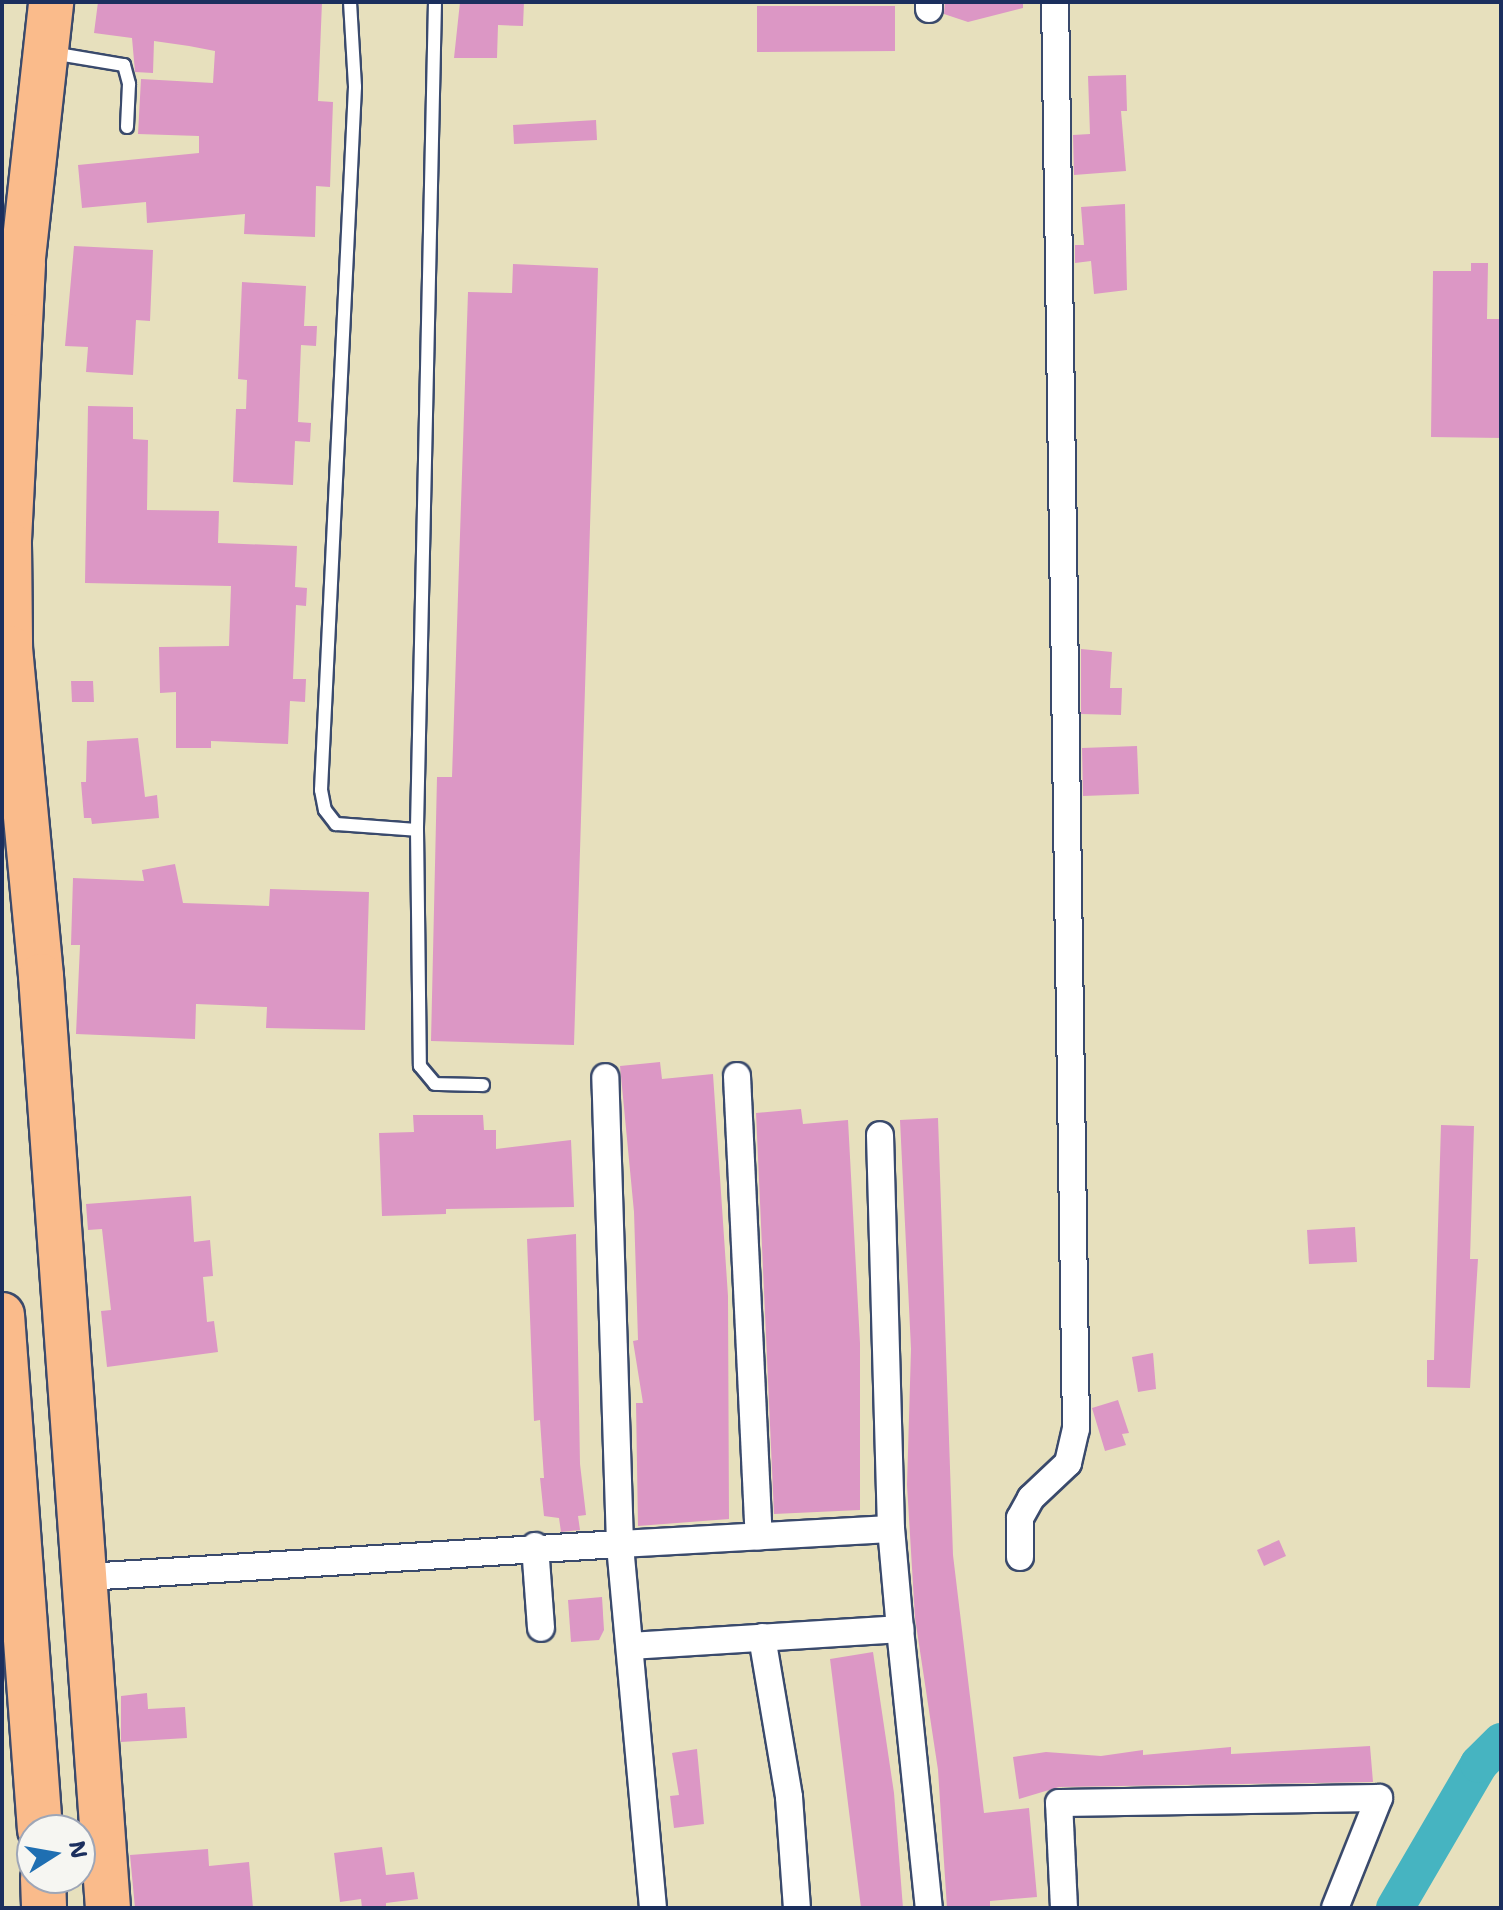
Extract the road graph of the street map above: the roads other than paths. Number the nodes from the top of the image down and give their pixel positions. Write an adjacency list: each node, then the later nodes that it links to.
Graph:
1 (51, 2): 5 (highway)
2 (350, 2): 9 (lane)
3 (435, 2): 9 (lane)
4 (1055, 2): 19 (street)
5 (44, 52): 6 (lane); 7 (highway)
6 (127, 127)
7 (23, 264): 8 (highway); 20 (highway)
8 (2, 407)
9 (417, 830): 12 (lane)
10 (737, 1076): 16 (street)
11 (605, 1077): 17 (street)
12 (483, 1085)
13 (880, 1135): 15 (street)
14 (2, 1315): 25 (highway)
15 (891, 1529): 16 (street); 22 (street)
16 (759, 1536): 17 (street)
17 (620, 1544): 18 (street); 24 (street)
18 (535, 1546): 20 (street); 21 (street)
19 (1020, 1557)
20 (86, 1577): 26 (highway)
21 (541, 1628)
22 (900, 1629): 23 (street); 29 (street)
23 (762, 1637): 24 (street); 28 (street)
24 (631, 1646): 27 (street)
25 (39, 1814)
26 (108, 1908)
27 (653, 1908)
28 (797, 1908)
29 (929, 1908)
30 (1064, 1908): 31 (street)
31 (1335, 1908)

